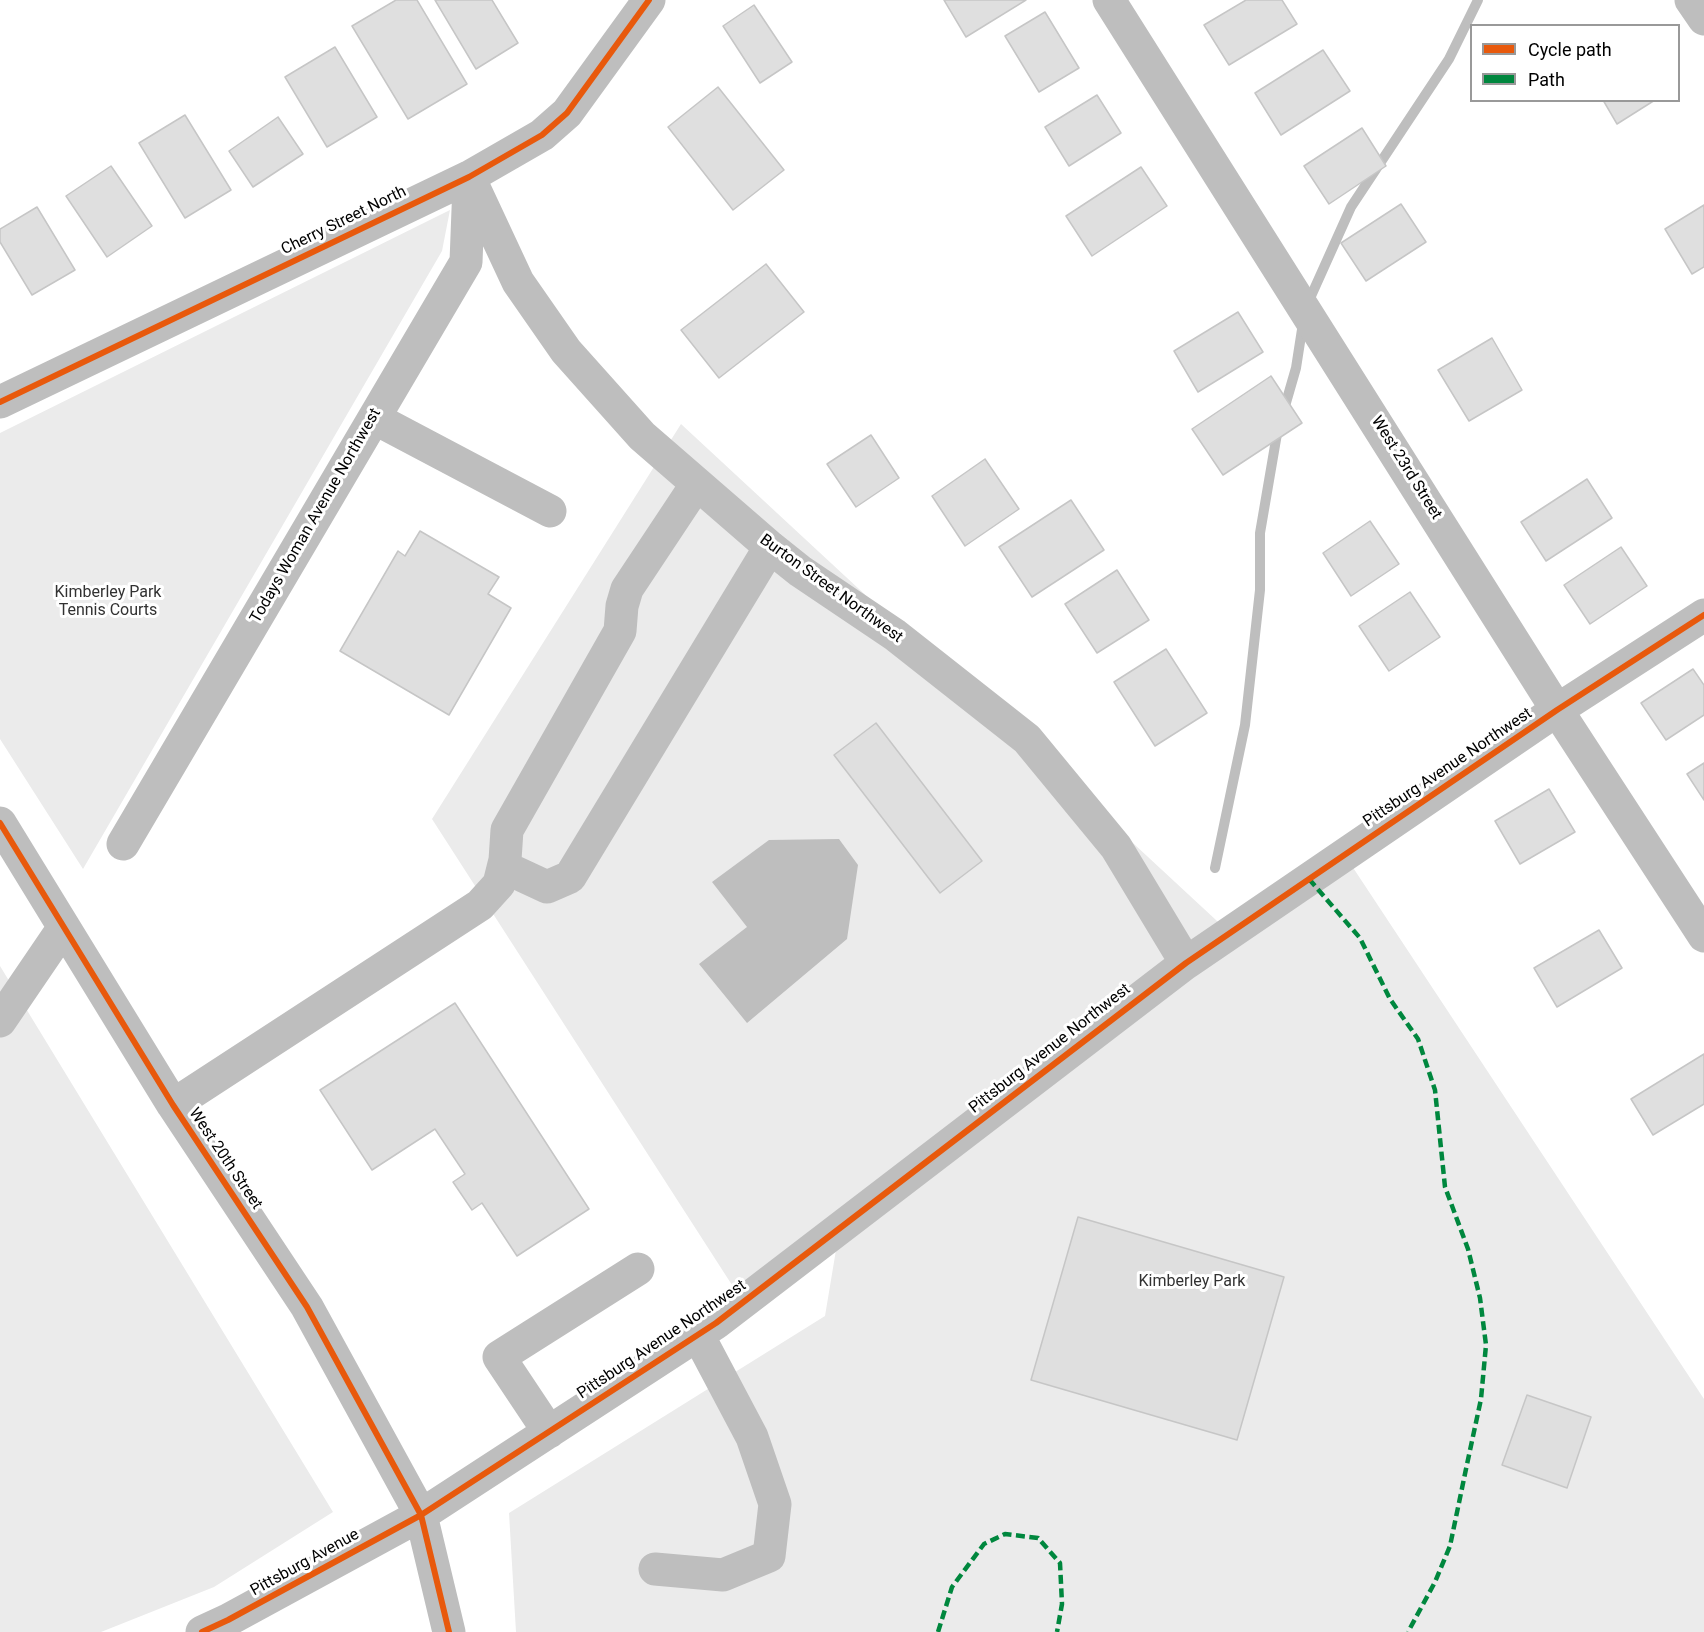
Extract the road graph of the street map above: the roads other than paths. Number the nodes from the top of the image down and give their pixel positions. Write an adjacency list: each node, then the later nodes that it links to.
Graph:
1 (649, 0): 5 (street, Cherry Street North)
2 (1109, 0): 12 (street, West 23rd Street)
3 (1691, 0): 4 (street)
4 (1704, 19)
5 (469, 177): 6 (street, Cherry Street North); 7 (street, Todays Woman Avenue Northwest); 8 (street, Burton Street Northwest)
6 (0, 402)
7 (374, 418): 9 (street); 14 (street, Todays Woman Avenue Northwest)
8 (696, 485): 10 (street, Burton Street Northwest); 15 (street)
9 (549, 511)
10 (770, 547): 15 (street); 18 (street, Burton Street Northwest)
11 (1704, 615): 12 (street, Pittsburg Avenue Northwest)
12 (1557, 710): 17 (street, West 23rd Street); 18 (street, Pittsburg Avenue Northwest)
13 (0, 823): 16 (street, West 20th Street)
14 (123, 844)
15 (504, 867): 20 (street)
16 (64, 927): 19 (street); 20 (street, West 20th Street)
17 (1704, 936)
18 (1186, 963): 22 (street, Pittsburg Avenue Northwest)
19 (0, 1021)
20 (173, 1105): 24 (street, West 20th Street)
21 (638, 1269): 23 (street)
22 (698, 1335): 23 (street, Pittsburg Avenue Northwest); 25 (street)
23 (549, 1432): 24 (street, Pittsburg Avenue Northwest)
24 (421, 1515): 26 (street, Pittsburg Avenue); 27 (street, West 20th Street)
25 (655, 1569)
26 (202, 1632)
27 (449, 1632)

